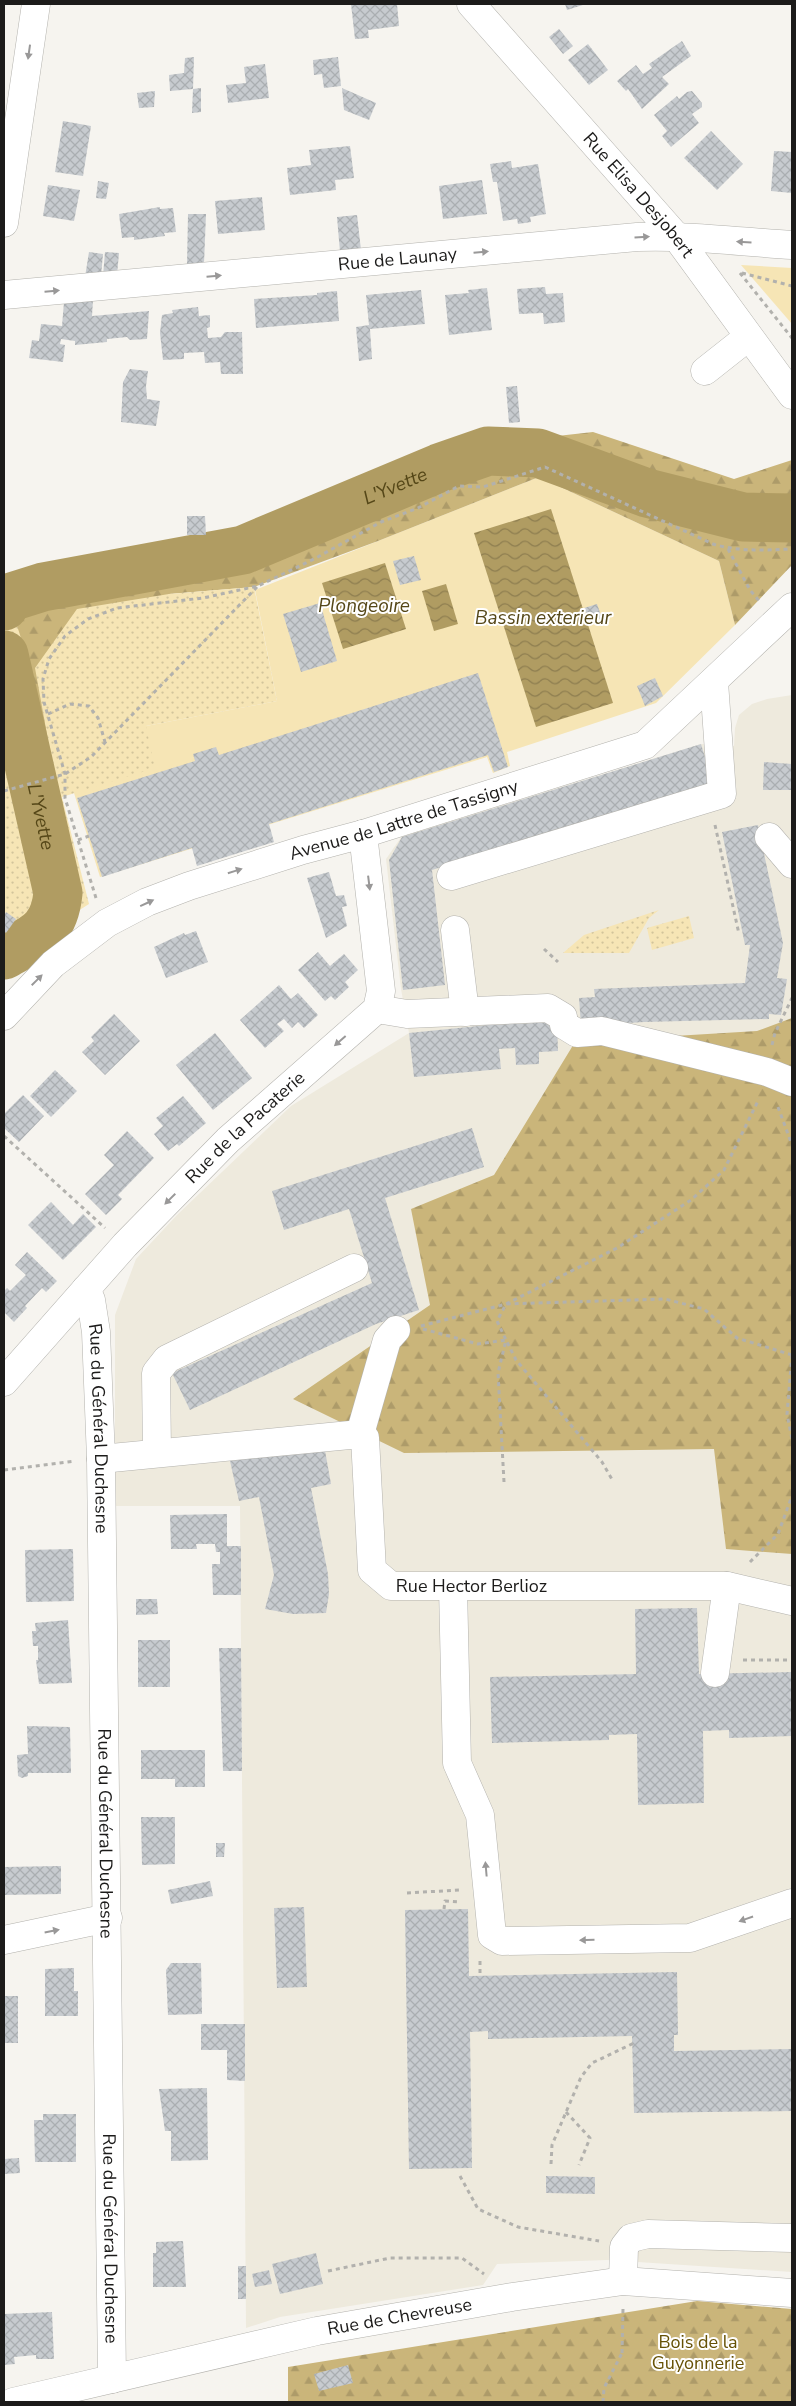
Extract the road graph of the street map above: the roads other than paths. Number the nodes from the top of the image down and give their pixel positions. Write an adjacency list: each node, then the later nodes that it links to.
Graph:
1 (36, 4): 3 (street, one-way to 3)
2 (471, 4): 4 (street, Rue Elisa Desjobert)
3 (4, 223)
4 (675, 235): 5 (street, Rue de Launay, one-way to 4); 6 (street, Rue de Launay, one-way to 4); 7 (street, Rue Elisa Desjobert)
5 (792, 245)
6 (4, 295)
7 (748, 337): 8 (street); 9 (street, Rue Elisa Desjobert)
8 (705, 371)
9 (791, 392)
10 (792, 607): 11 (street, Avenue de Lattre de Tassigny)
11 (714, 682): 12 (street, Avenue de Lattre de Tassigny); 15 (street)
12 (363, 834): 17 (street, one-way to 17); 19 (street, Avenue de Lattre de Tassigny, one-way to 12)
13 (769, 837): 14 (street)
14 (792, 864)
15 (451, 876)
16 (455, 930): 18 (street)
17 (376, 1009): 18 (street); 22 (street, Rue de la Pacaterie, one-way to 22)
18 (465, 1012): 20 (street)
19 (4, 1016)
20 (784, 1091)
21 (354, 1268): 26 (street)
22 (86, 1289): 24 (street, Rue de la Pacaterie); 27 (street, Rue du Général Duchesne)
23 (396, 1330): 25 (street)
24 (4, 1382)
25 (360, 1434): 26 (street); 29 (street, Rue Hector Berlioz)
26 (158, 1452): 27 (street)
27 (92, 1459): 33 (street, Rue du Général Duchesne)
28 (727, 1586): 29 (street, Rue Hector Berlioz); 30 (street, Rue Hector Berlioz); 31 (street)
29 (453, 1587): 32 (street, one-way to 29)
30 (792, 1601)
31 (715, 1673)
32 (792, 1903)
33 (108, 1918): 34 (street, one-way to 33); 38 (street, Rue du Général Duchesne)
34 (4, 1940)
35 (792, 2238): 36 (street)
36 (623, 2281): 37 (street, Rue de Chevreuse); 38 (street, Rue de Chevreuse)
37 (792, 2293)
38 (112, 2379): 39 (street, Rue de Chevreuse)
39 (13, 2402)

